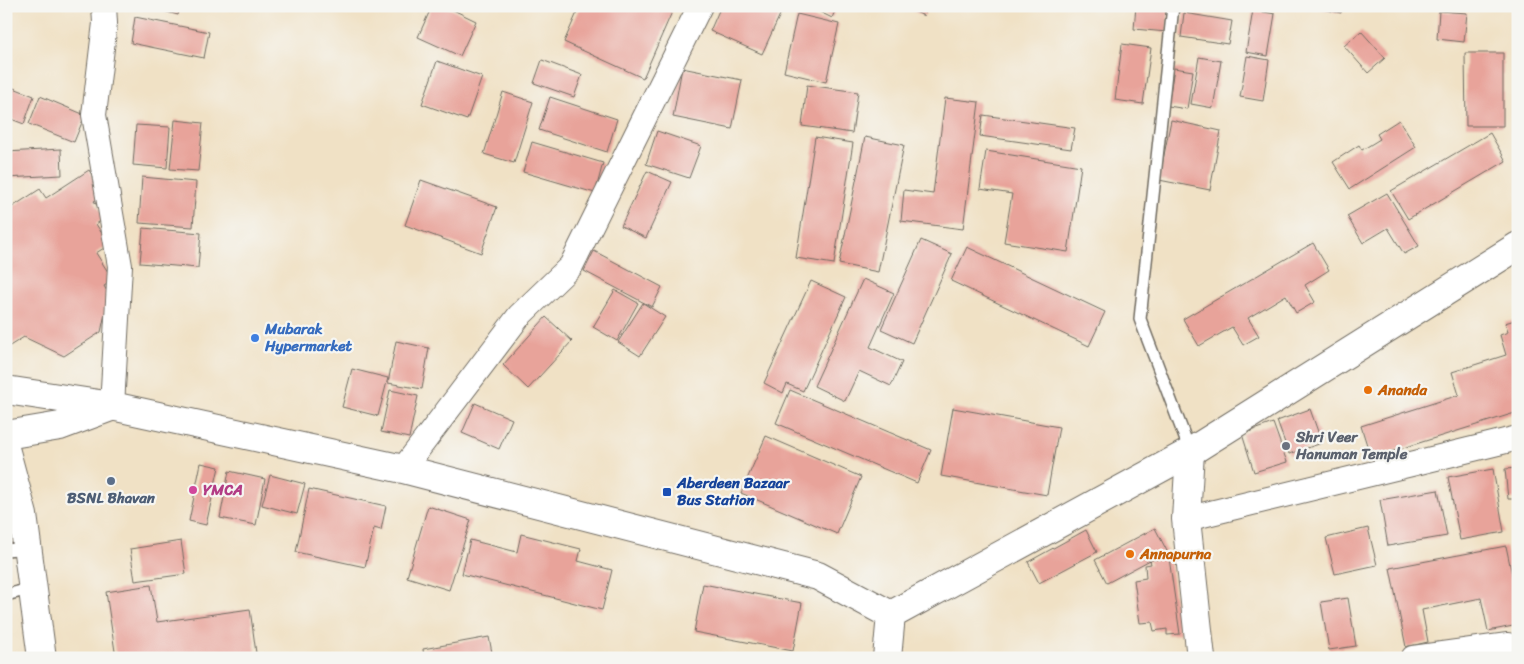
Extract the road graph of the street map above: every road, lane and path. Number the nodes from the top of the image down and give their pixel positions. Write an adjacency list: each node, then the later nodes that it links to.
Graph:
1 (104, 6): 6 (street)
2 (700, 6): 11 (street)
3 (1173, 6): 10 (lane)
4 (1518, 246): 10 (main road)
5 (6, 390): 6 (main road)
6 (112, 406): 7 (main road); 11 (main road)
7 (6, 435)
8 (1518, 438): 13 (street)
9 (6, 452): 14 (main road)
10 (1190, 452): 13 (main road); 17 (main road)
11 (403, 469): 17 (main road)
12 (6, 512): 14 (main road)
13 (1186, 519): 21 (main road)
14 (20, 546): 15 (main road)
15 (33, 588): 16 (lane); 19 (main road)
16 (6, 594)
17 (891, 615): 20 (main road)
18 (1508, 645): 22 (street)
19 (42, 658)
20 (887, 658)
21 (1201, 658)
22 (1413, 658)

